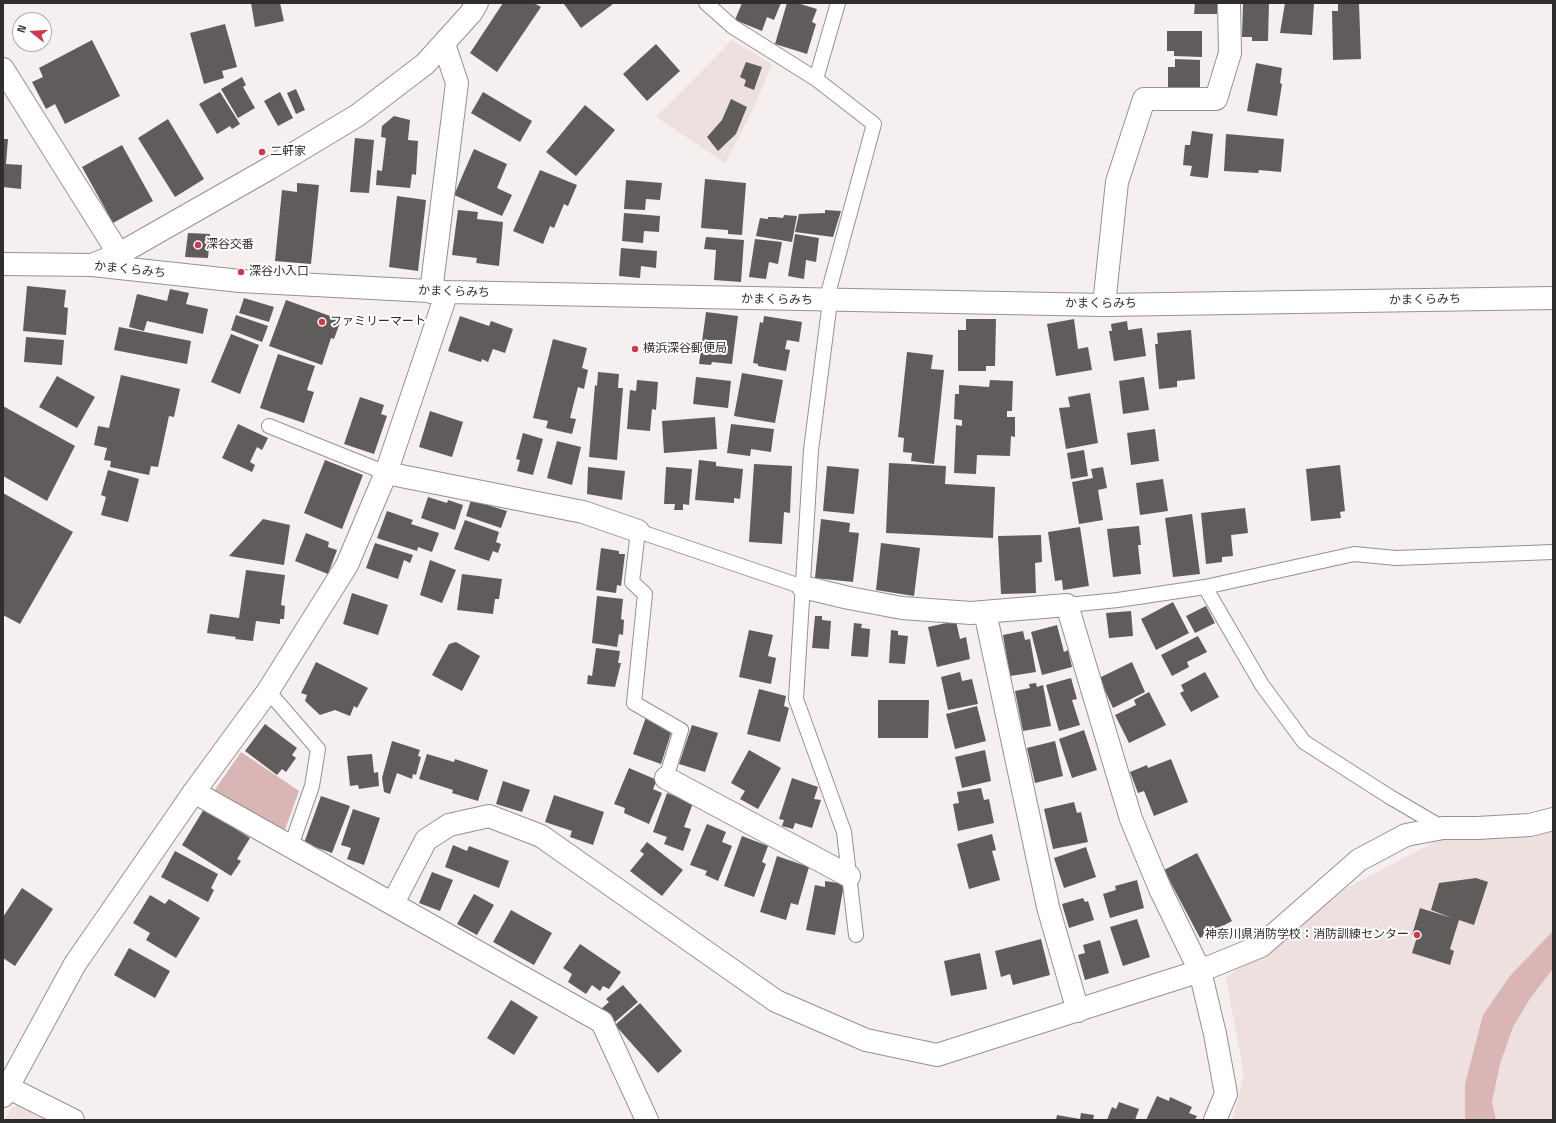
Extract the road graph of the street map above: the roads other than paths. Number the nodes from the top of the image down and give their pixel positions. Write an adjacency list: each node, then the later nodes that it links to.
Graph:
1 (477, 3): 5 (street)
2 (706, 3): 7 (lane)
3 (838, 3): 7 (lane)
4 (1229, 3): 14 (street)
5 (444, 44): 8 (street); 11 (street)
6 (3, 69): 8 (street)
7 (816, 79): 13 (lane)
8 (119, 254): 10 (street)
9 (3, 264): 10 (street, かまくらみち)
10 (92, 266): 11 (street, かまくらみち)
11 (439, 292): 13 (street, かまくらみち); 16 (street)
12 (1553, 298): 14 (street, かまくらみち)
13 (828, 301): 14 (street, かまくらみち); 20 (lane)
14 (1104, 305)
15 (269, 426): 16 (lane)
16 (386, 473): 17 (street); 23 (street)
17 (638, 530): 20 (lane); 24 (lane)
18 (1553, 552): 19 (lane)
19 (1205, 586): 21 (lane); 27 (lane)
20 (803, 587): 22 (street); 29 (lane)
21 (1068, 605): 22 (street); 32 (street)
22 (985, 612): 33 (street)
23 (268, 691): 25 (street); 28 (lane)
24 (666, 778): 29 (street)
25 (194, 792): 28 (street); 34 (street)
26 (1553, 819): 27 (street)
27 (1443, 828): 32 (street)
28 (291, 846): 30 (street)
29 (849, 876): 31 (lane)
30 (393, 903): 33 (street); 36 (street)
31 (856, 935)
32 (1200, 971): 33 (street); 37 (street)
33 (1078, 1011)
34 (6, 1092): 35 (street)
35 (73, 1120)
36 (647, 1120)
37 (1215, 1120)

